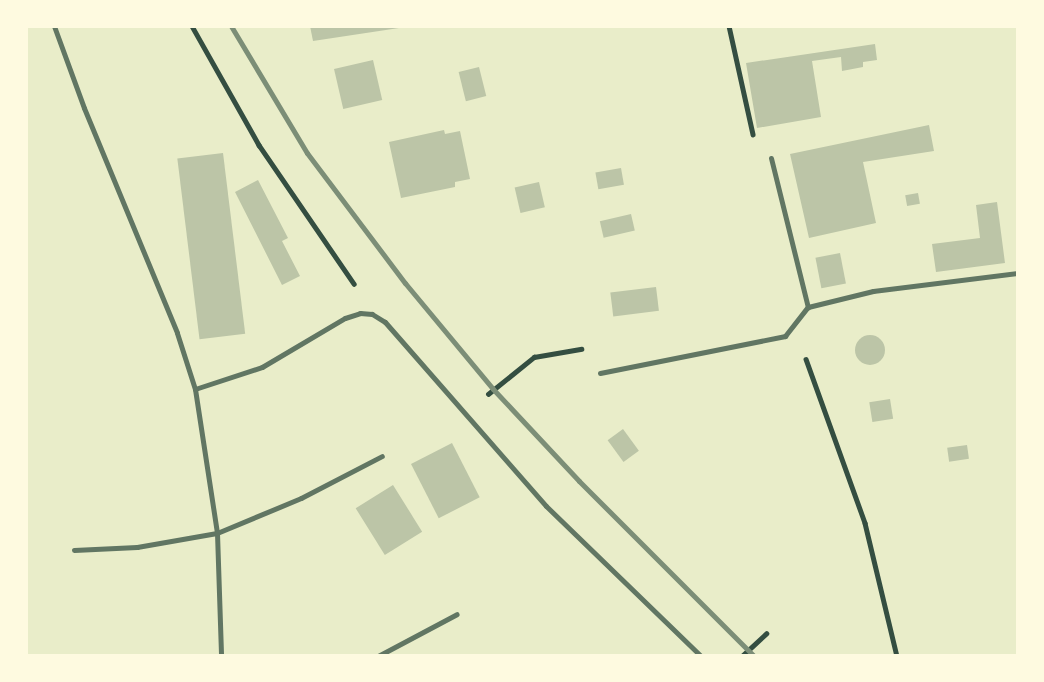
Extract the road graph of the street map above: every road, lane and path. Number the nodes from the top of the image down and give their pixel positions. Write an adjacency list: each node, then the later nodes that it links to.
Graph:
1 (54, 26): 9 (lane)
2 (192, 26): 7 (path)
3 (729, 26): 4 (path)
4 (771, 158): 6 (lane)
5 (1018, 274): 6 (lane)
6 (808, 307): 8 (lane); 20 (path)
7 (360, 313): 9 (lane); 10 (lane)
8 (600, 373): 10 (path)
9 (195, 389): 12 (lane)
10 (466, 416): 18 (lane)
11 (382, 456): 12 (lane)
12 (217, 533): 13 (lane); 16 (lane)
13 (74, 550)
14 (457, 614): 17 (lane)
15 (766, 634): 19 (path)
16 (221, 656)
17 (378, 656)
18 (701, 656)
19 (741, 656)
20 (897, 656)

